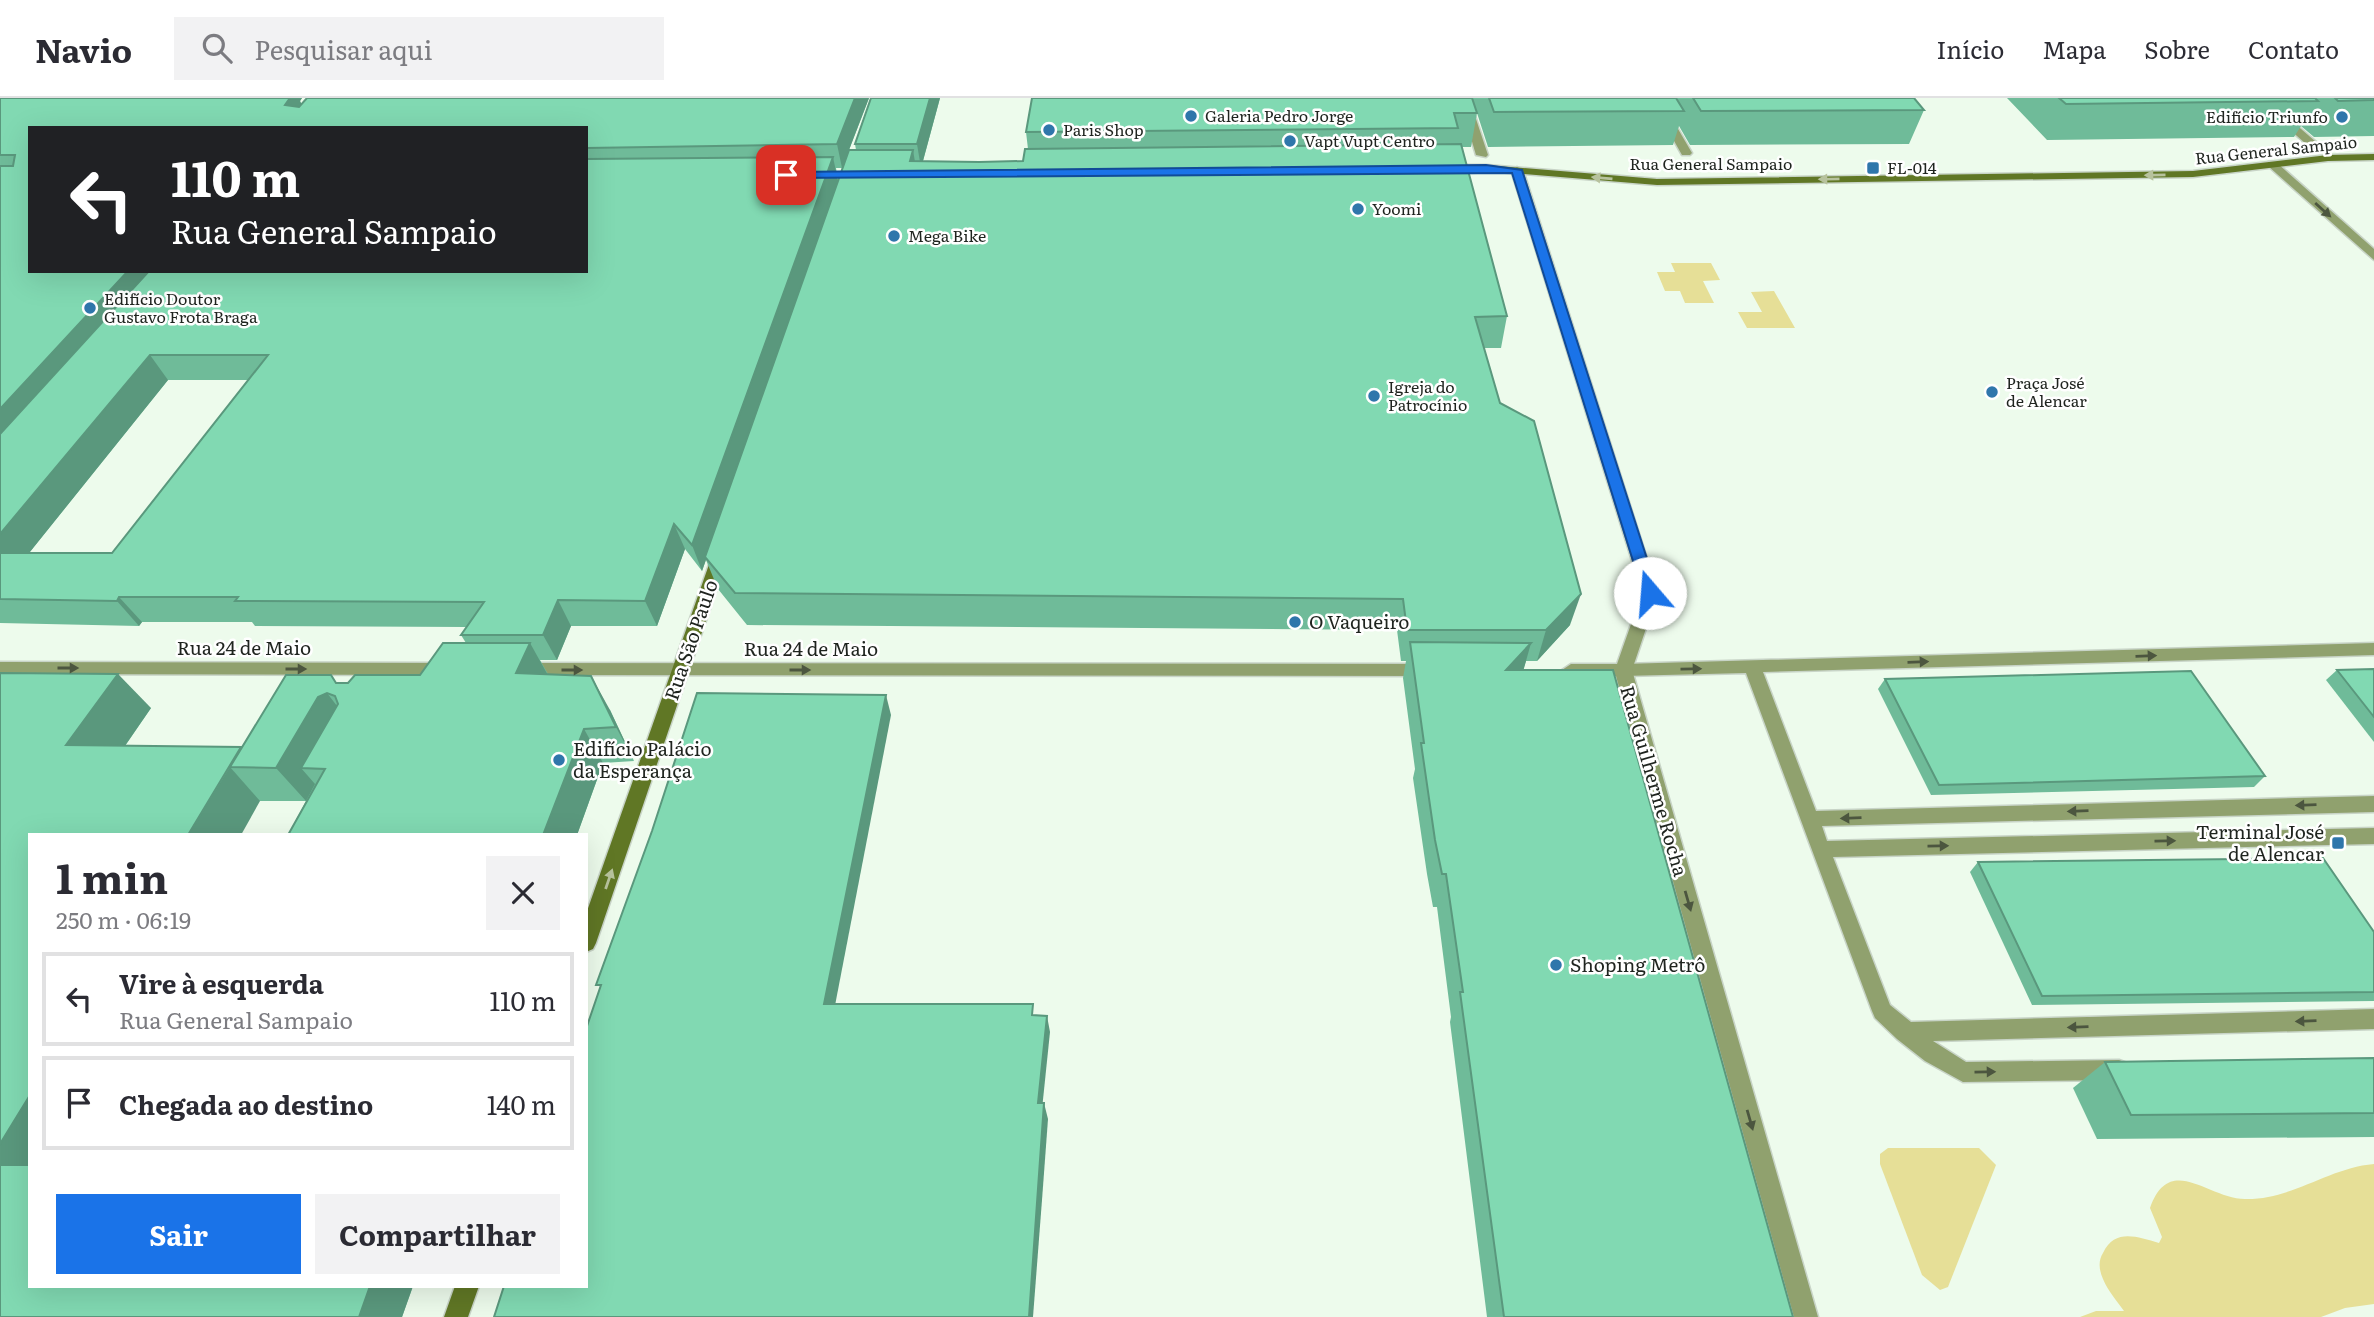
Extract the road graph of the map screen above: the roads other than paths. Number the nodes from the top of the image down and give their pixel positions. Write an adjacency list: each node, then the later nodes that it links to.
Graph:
1 (1464, 98): 6 (street)
2 (1655, 98): 5 (street)
3 (2259, 98): 4 (street)
4 (2319, 150)
5 (1686, 153)
6 (1482, 155)
7 (2374, 157): 8 (main road, Rua General Sampaio)
8 (2272, 164): 10 (main road, Rua General Sampaio, one-way to 10); 11 (street, one-way to 11)
9 (1430, 169): 10 (main road, Rua General Sampaio)
10 (1517, 170): 22 (street, Rua Guilherme Rocha)
11 (2374, 256)
12 (726, 537): 19 (main road, Rua São Paulo)
13 (2374, 649): 14 (street, one-way to 13)
14 (1752, 667): 22 (street, one-way to 14); 25 (street)
15 (0, 668): 16 (street, Rua 24 de Maio, one-way to 16)
16 (390, 669): 17 (street, Rua 24 de Maio); 23 (street)
17 (472, 669)
18 (499, 669): 19 (street, Rua 24 de Maio, one-way to 19)
19 (681, 670): 20 (street, Rua 24 de Maio, one-way to 20); 28 (main road, Rua São Paulo, one-way to 19)
20 (1451, 670)
21 (1548, 670): 22 (street)
22 (1623, 670): 34 (street, Rua Guilherme Rocha, one-way to 34)
23 (380, 688)
24 (2374, 803): 25 (street, one-way to 25)
25 (1810, 819): 27 (street)
26 (2374, 836): 27 (street, one-way to 26)
27 (1821, 849): 30 (street)
28 (588, 937)
29 (2374, 1019): 30 (street, one-way to 30)
30 (1904, 1032): 31 (street, one-way to 31)
31 (2141, 1070)
32 (466, 1288): 33 (main road)
33 (456, 1317)
34 (1806, 1317)

